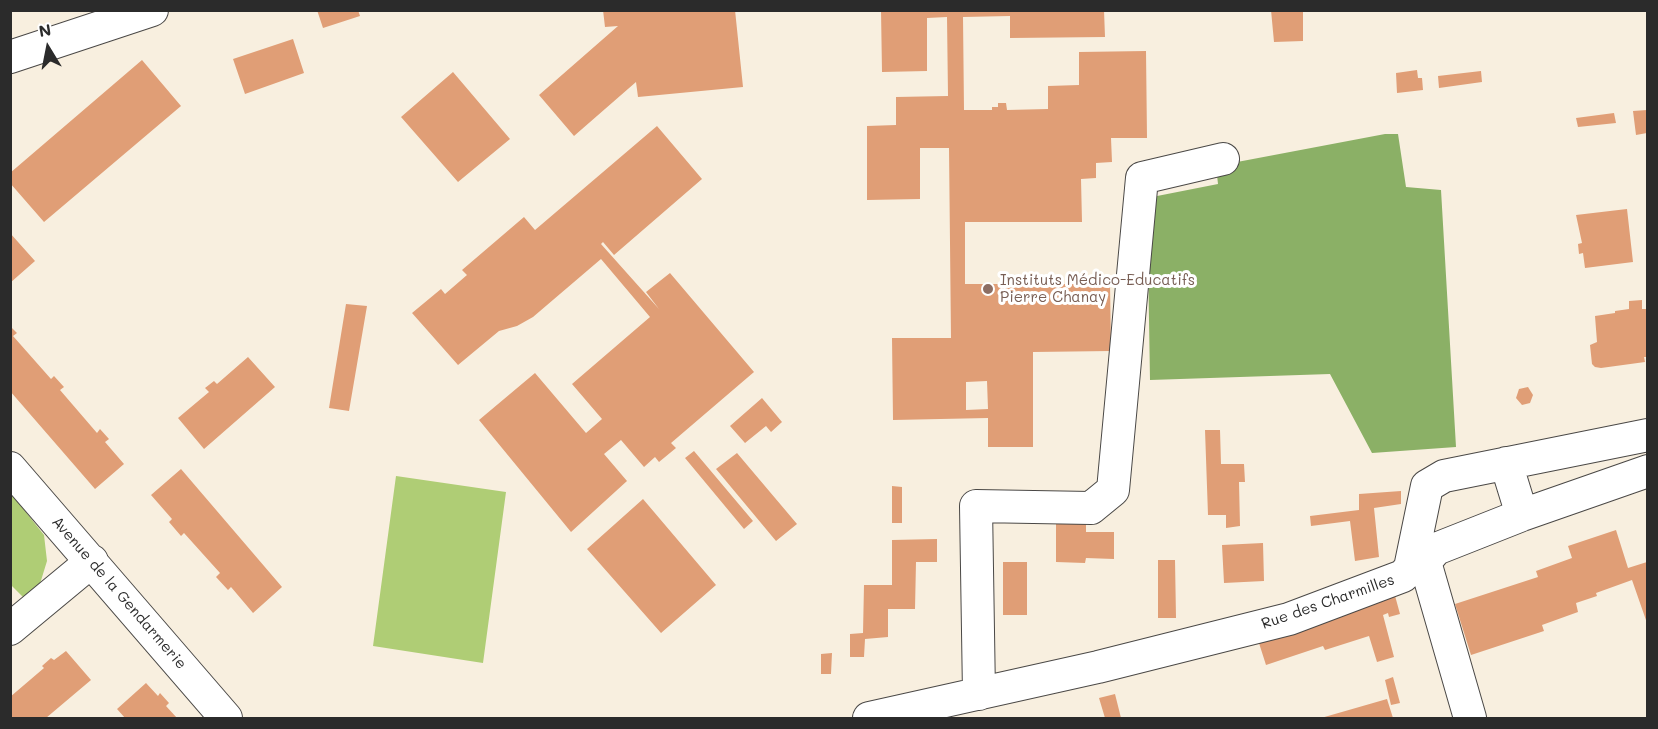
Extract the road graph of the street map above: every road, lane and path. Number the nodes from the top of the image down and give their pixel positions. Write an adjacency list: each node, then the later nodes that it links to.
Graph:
1 (152, 10): 2 (street)
2 (10, 57)
3 (1223, 159): 12 (street)
4 (1647, 435): 5 (street, Rue des Charmilles)
5 (1506, 463): 8 (street); 9 (street, Rue des Charmilles)
6 (10, 468): 10 (street, Avenue de la Gendarmerie)
7 (1647, 471): 8 (street)
8 (1522, 515): 9 (street)
9 (1423, 552): 12 (street, Rue des Charmilles); 15 (street)
10 (92, 561): 11 (street); 13 (street, Avenue de la Gendarmerie)
11 (10, 629)
12 (979, 694): 14 (street, Rue des Charmilles)
13 (226, 718)
14 (869, 718)
15 (1470, 718)

